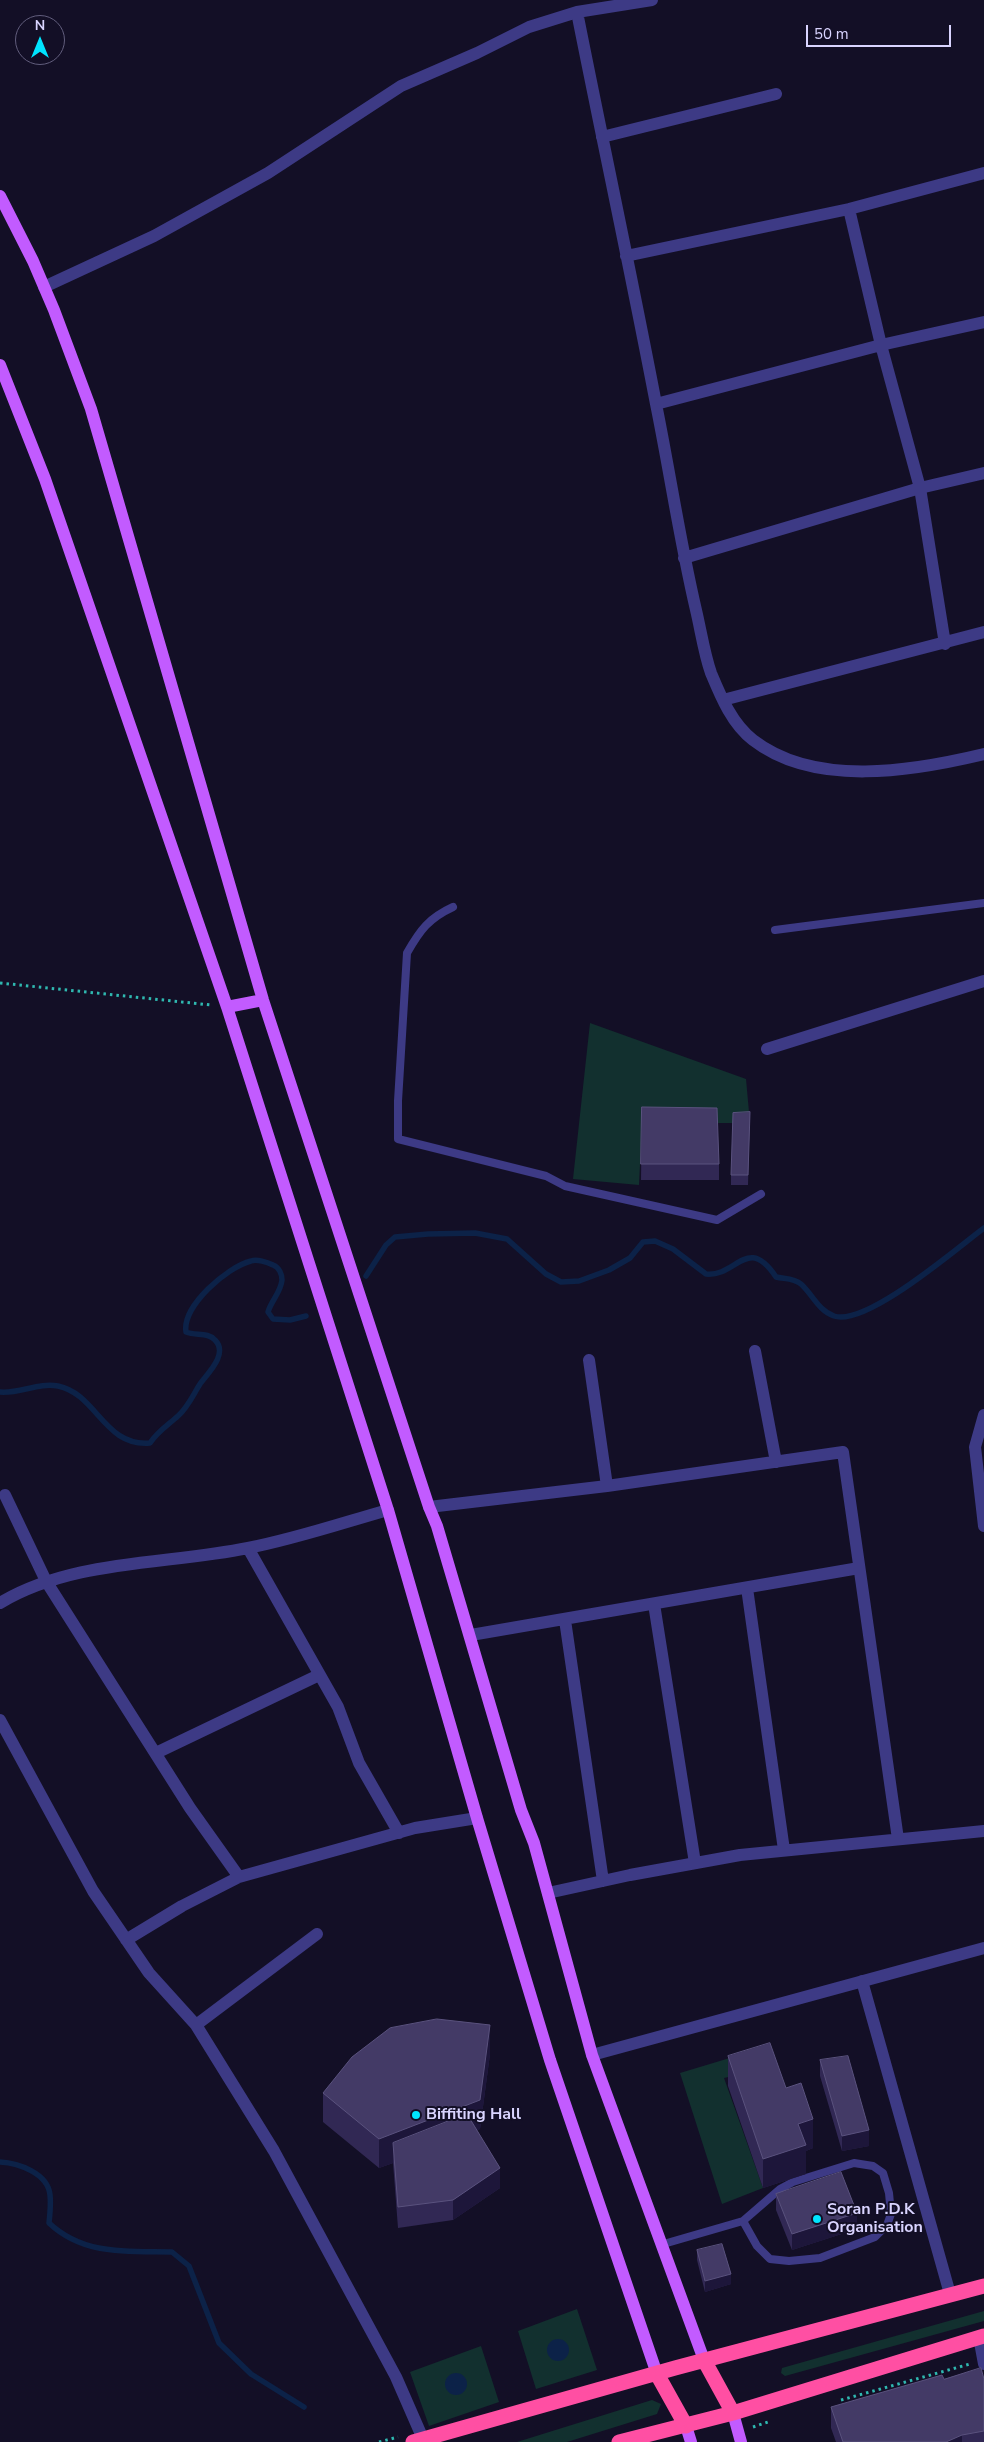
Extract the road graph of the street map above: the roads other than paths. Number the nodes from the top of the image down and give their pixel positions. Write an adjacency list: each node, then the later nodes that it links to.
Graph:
1 (652, 0): 2 (street)
2 (577, 12): 4 (street); 9 (street)
3 (776, 94): 4 (street)
4 (602, 137): 8 (street)
5 (984, 173): 7 (street)
6 (0, 196): 9 (main road)
7 (849, 209): 8 (street); 11 (street)
8 (626, 256): 13 (street)
9 (44, 287): 25 (main road)
10 (984, 322): 11 (street)
11 (881, 345): 13 (street); 15 (street)
12 (0, 365): 26 (main road)
13 (656, 404): 16 (street)
14 (984, 473): 15 (street)
15 (920, 488): 16 (street); 18 (street)
16 (684, 558): 19 (street)
17 (984, 632): 18 (street)
18 (945, 644): 19 (street)
19 (723, 700): 20 (street)
20 (984, 754)
21 (984, 903): 23 (lane)
22 (453, 907): 28 (lane)
23 (775, 930)
24 (984, 981): 27 (street)
25 (263, 1000): 26 (main road); 35 (main road)
26 (227, 1007): 36 (main road)
27 (767, 1049)
28 (761, 1194)
29 (755, 1351): 32 (street)
30 (589, 1360): 33 (street)
31 (984, 1415): 37 (street)
32 (776, 1462): 33 (street); 39 (street)
33 (607, 1486): 35 (street)
34 (5, 1495): 40 (street)
35 (429, 1507): 45 (main road)
36 (388, 1510): 38 (street); 49 (main road)
37 (984, 1526)
38 (248, 1548): 40 (street); 46 (street)
39 (860, 1568): 41 (street); 52 (street)
40 (46, 1581): 42 (street); 48 (street)
41 (747, 1588): 43 (street); 53 (street)
42 (0, 1603)
43 (654, 1604): 44 (street); 54 (street)
44 (565, 1620): 45 (street); 56 (street)
45 (471, 1635): 57 (main road)
46 (319, 1675): 48 (street); 51 (street)
47 (0, 1720): 59 (street)
48 (156, 1753): 55 (street)
49 (477, 1818): 51 (street); 71 (main road)
50 (984, 1831): 52 (street)
51 (399, 1833): 55 (street)
52 (898, 1839): 53 (street)
53 (784, 1850): 54 (street)
54 (695, 1863): 56 (street)
55 (239, 1877): 59 (street)
56 (603, 1881): 57 (street)
57 (548, 1893): 63 (main road)
58 (317, 1934): 62 (street)
59 (126, 1940): 62 (street)
60 (984, 1948): 61 (street)
61 (862, 1981): 63 (street); 67 (street)
62 (196, 2025): 74 (street)
63 (592, 2055): 65 (main road)
64 (744, 2220): 64 (lane); 65 (lane)
65 (660, 2245): 69 (main road)
66 (984, 2286): 67 (highway)
67 (950, 2294): 69 (highway)
68 (981, 2337): 70 (street); 72 (highway)
69 (704, 2360): 71 (highway); 72 (highway)
70 (984, 2362)
71 (657, 2374): 73 (highway); 74 (highway)
72 (733, 2413): 73 (highway); 77 (main road)
73 (686, 2426): 75 (highway); 76 (main road)
74 (417, 2441)
75 (619, 2442)
76 (691, 2442)
77 (740, 2442)

